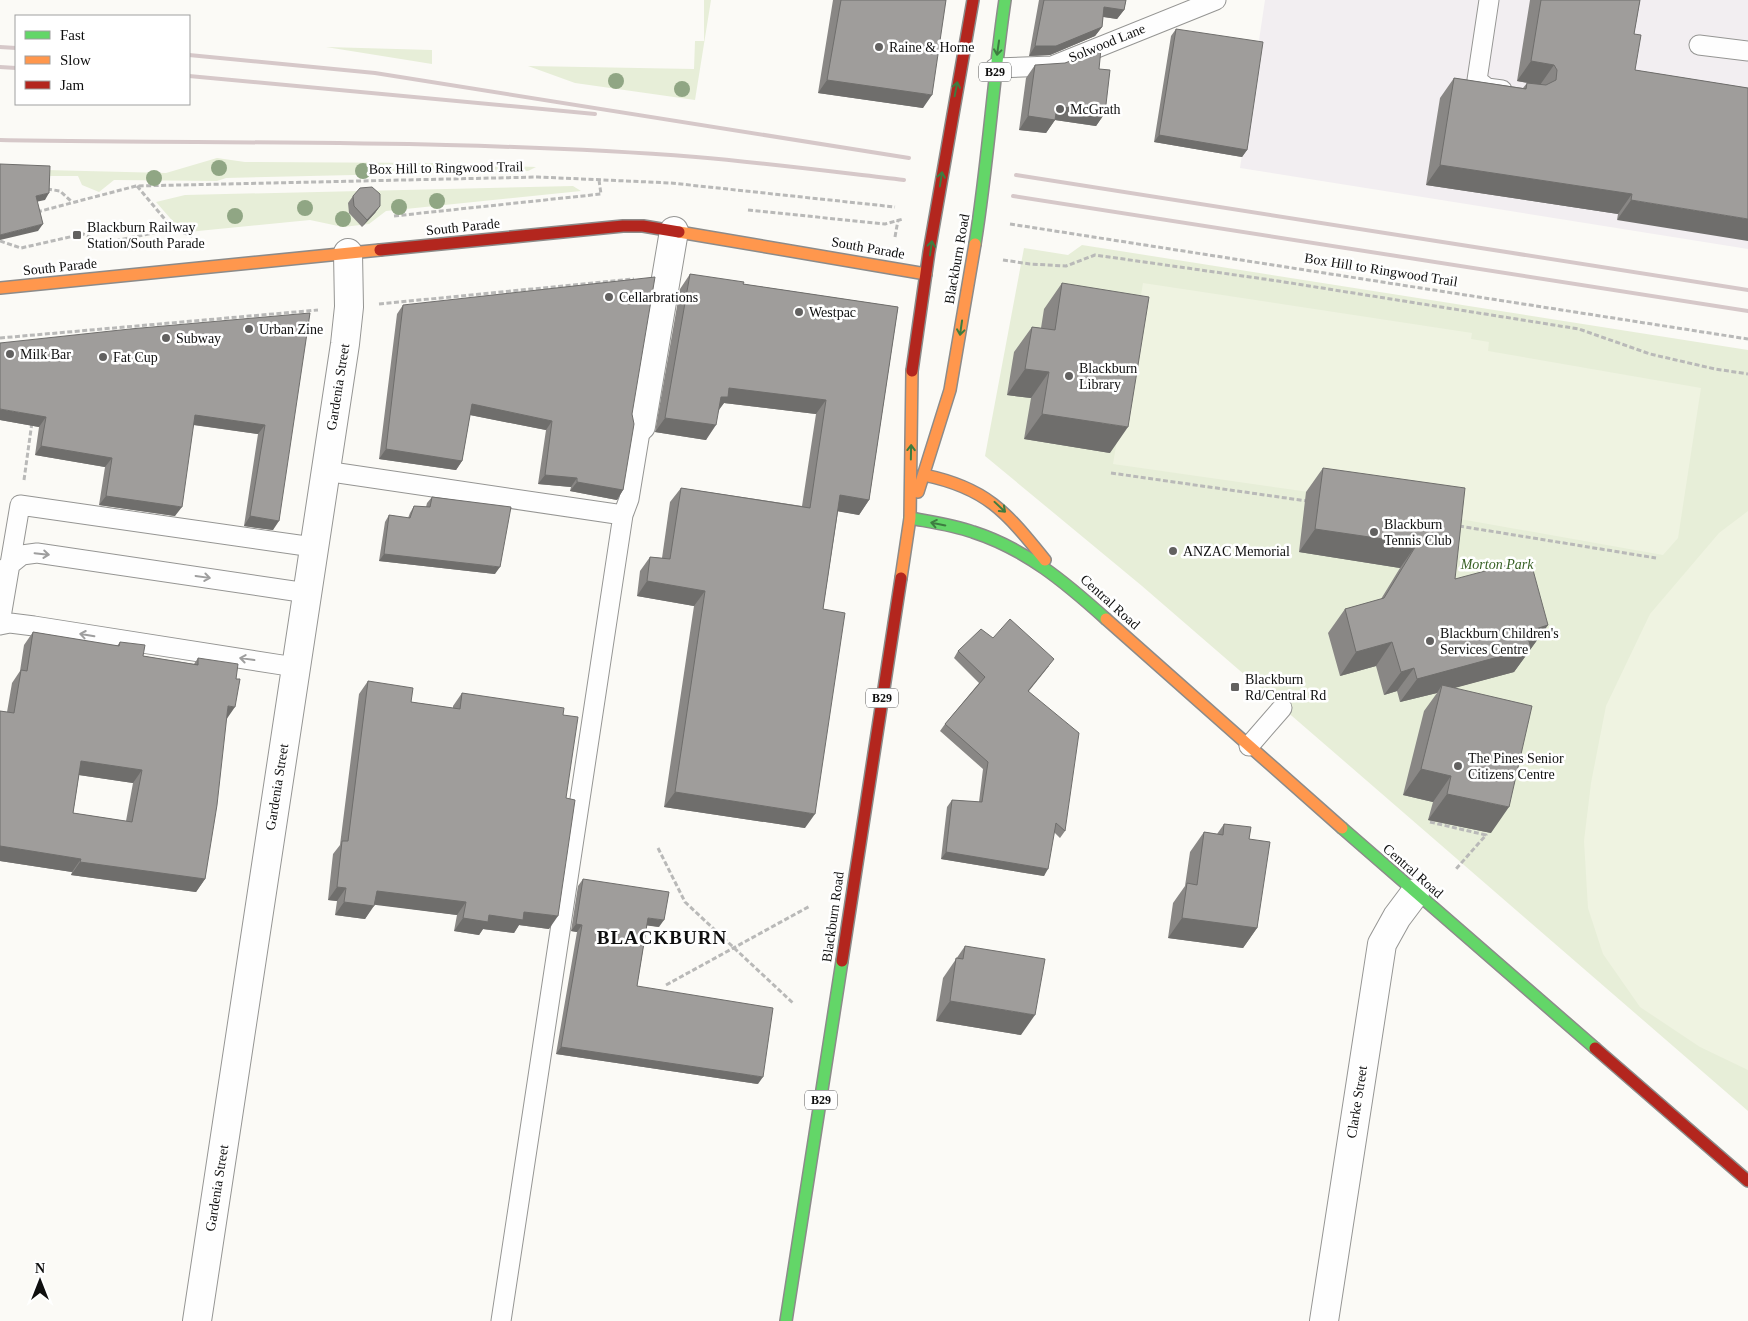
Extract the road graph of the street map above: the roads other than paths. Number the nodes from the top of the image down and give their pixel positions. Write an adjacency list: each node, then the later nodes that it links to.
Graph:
1 (973, 0): 11 (street, Blackburn Road / B29, one-way to 1)
2 (1005, 0): 7 (street, Blackburn Road / B29, one-way to 7)
3 (1216, 0): 7 (lane, Solwood Lane)
4 (1489, 0): 8 (lane)
5 (1699, 45): 6 (lane)
6 (1748, 52)
7 (995, 68): 15 (street, Blackburn Road / B29, one-way to 15)
8 (1524, 93)
9 (674, 231): 10 (street, South Parade); 11 (street, South Parade); 13 (street)
10 (348, 253): 12 (street, South Parade); 14 (street, Gardenia Street)
11 (931, 274): 16 (street, Blackburn Road / B29, one-way to 11)
12 (0, 288)
13 (641, 426): 17 (lane)
14 (325, 471): 17 (lane); 19 (street, Gardenia Street)
15 (924, 475): 16 (street); 18 (street, Blackburn Road / B29); 21 (street, Central Road, one-way to 21)
16 (910, 485): 18 (street, Blackburn Road / B29)
17 (622, 515): 30 (lane)
18 (910, 518): 21 (street, Central Road, one-way to 18); 31 (street, Blackburn Road / B29)
19 (313, 547): 20 (lane); 22 (street, Gardenia Street)
20 (4, 566): 22 (lane, one-way to 22); 23 (lane)
21 (1061, 579): 26 (street, Central Road)
22 (307, 593): 24 (street, Gardenia Street)
23 (0, 624): 24 (lane, one-way to 23)
24 (295, 667): 29 (street, Gardenia Street)
25 (1282, 708): 26 (lane)
26 (1249, 746): 27 (street, Central Road)
27 (1415, 893): 28 (street, Central Road); 32 (street, Clarke Street)
28 (1748, 1181)
29 (197, 1321)
30 (501, 1321)
31 (786, 1321)
32 (1324, 1321)

